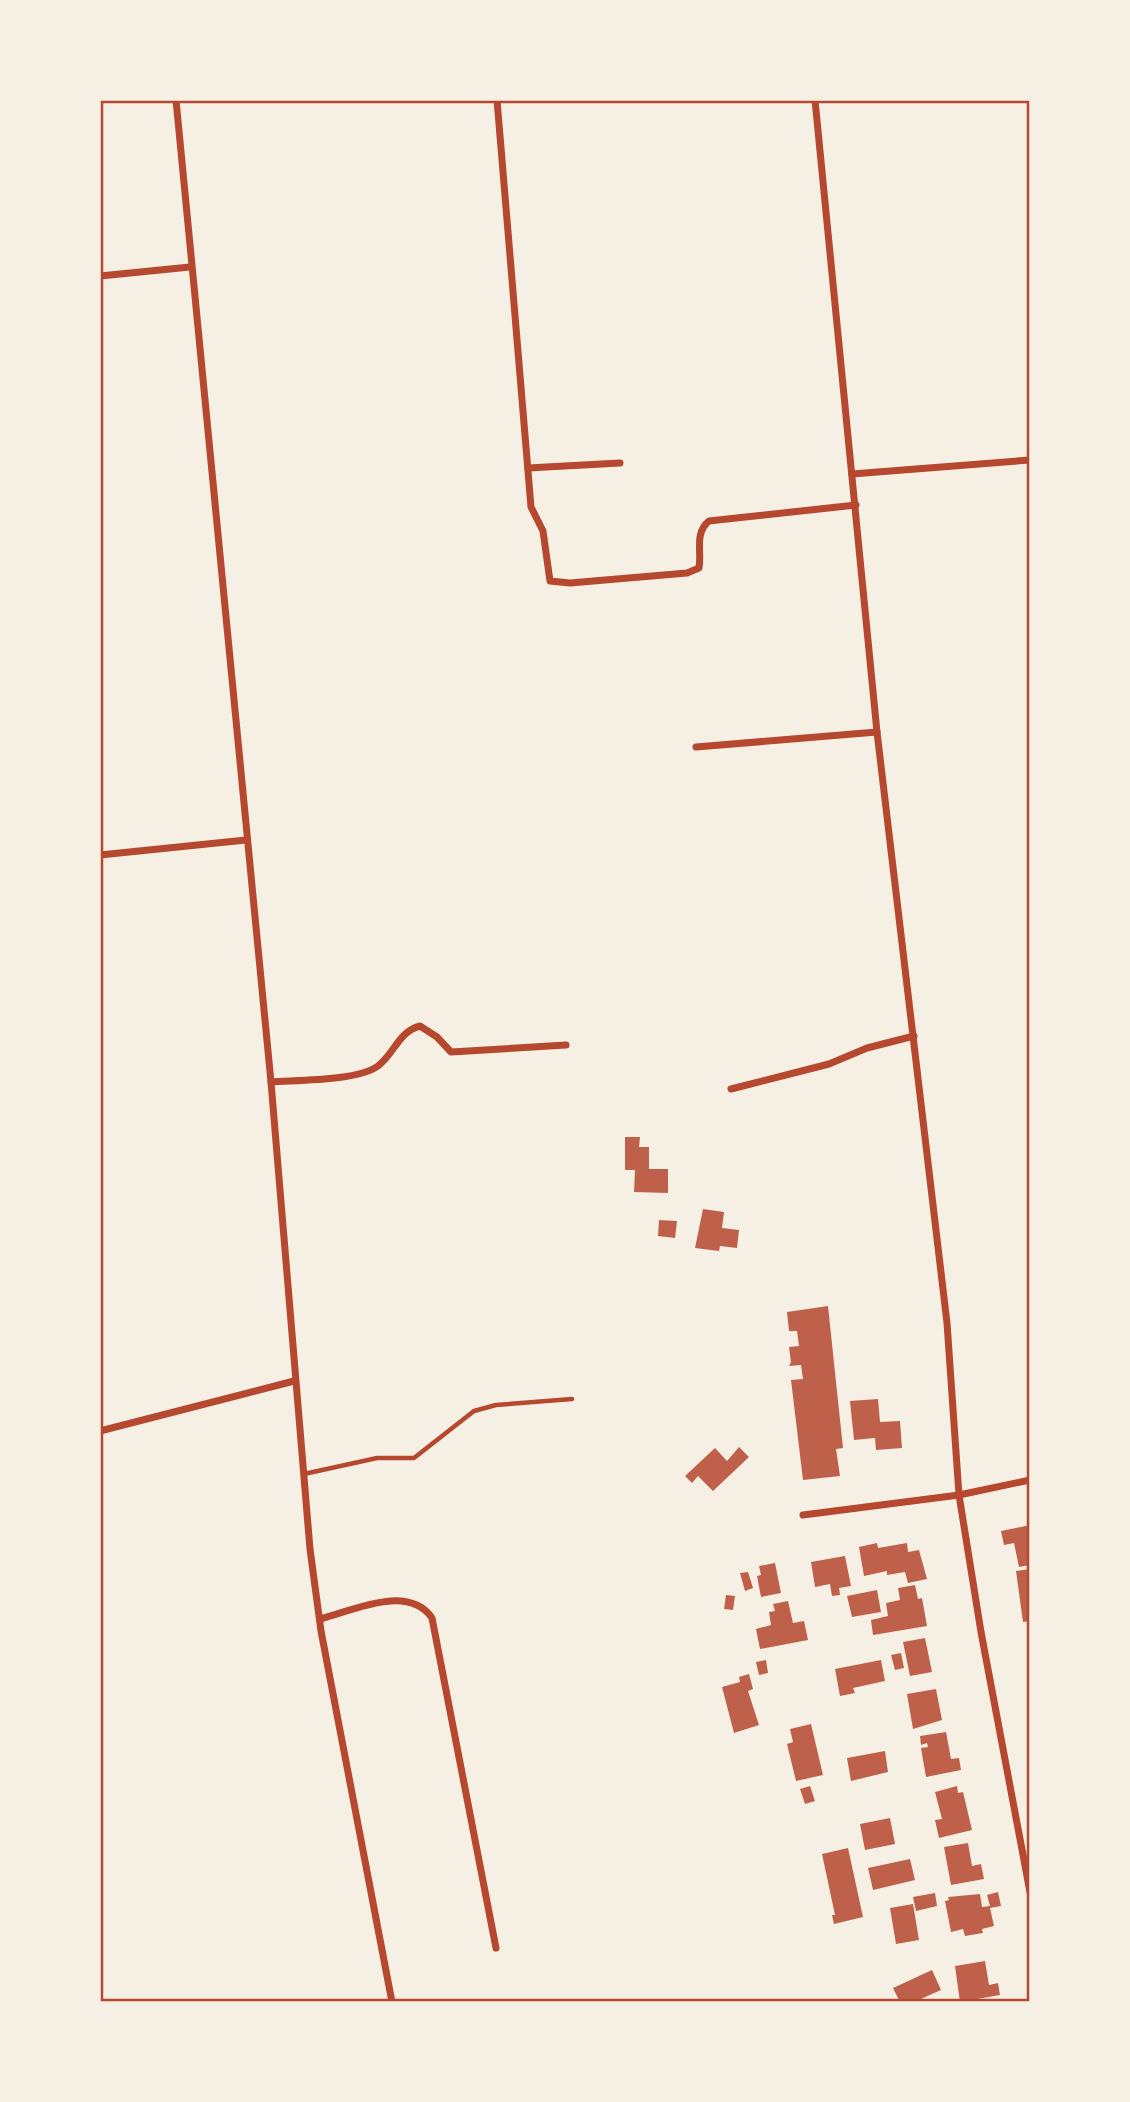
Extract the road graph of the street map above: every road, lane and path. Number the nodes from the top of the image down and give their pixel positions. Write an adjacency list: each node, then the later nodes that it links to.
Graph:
1 (176, 100): 4 (street)
2 (497, 100): 8 (street)
3 (815, 100): 9 (street)
4 (190, 267): 5 (street); 13 (street)
5 (100, 276)
6 (1030, 460): 9 (street)
7 (620, 463): 8 (street)
8 (527, 468): 10 (street)
9 (852, 474): 10 (street)
10 (856, 505): 11 (street)
11 (877, 732): 12 (street); 15 (street)
12 (696, 747)
13 (246, 840): 14 (street); 17 (street)
14 (100, 855)
15 (914, 1035): 18 (street); 24 (street)
16 (566, 1045): 17 (street)
17 (271, 1082): 19 (street)
18 (731, 1089)
19 (294, 1381): 21 (street); 22 (street)
20 (572, 1399): 22 (lane)
21 (100, 1431)
22 (303, 1474): 26 (street)
23 (1030, 1480): 24 (street)
24 (959, 1495): 25 (street); 27 (street)
25 (803, 1515)
26 (320, 1619): 28 (street); 29 (street)
27 (1030, 1892)
28 (496, 1948)
29 (393, 2002)

